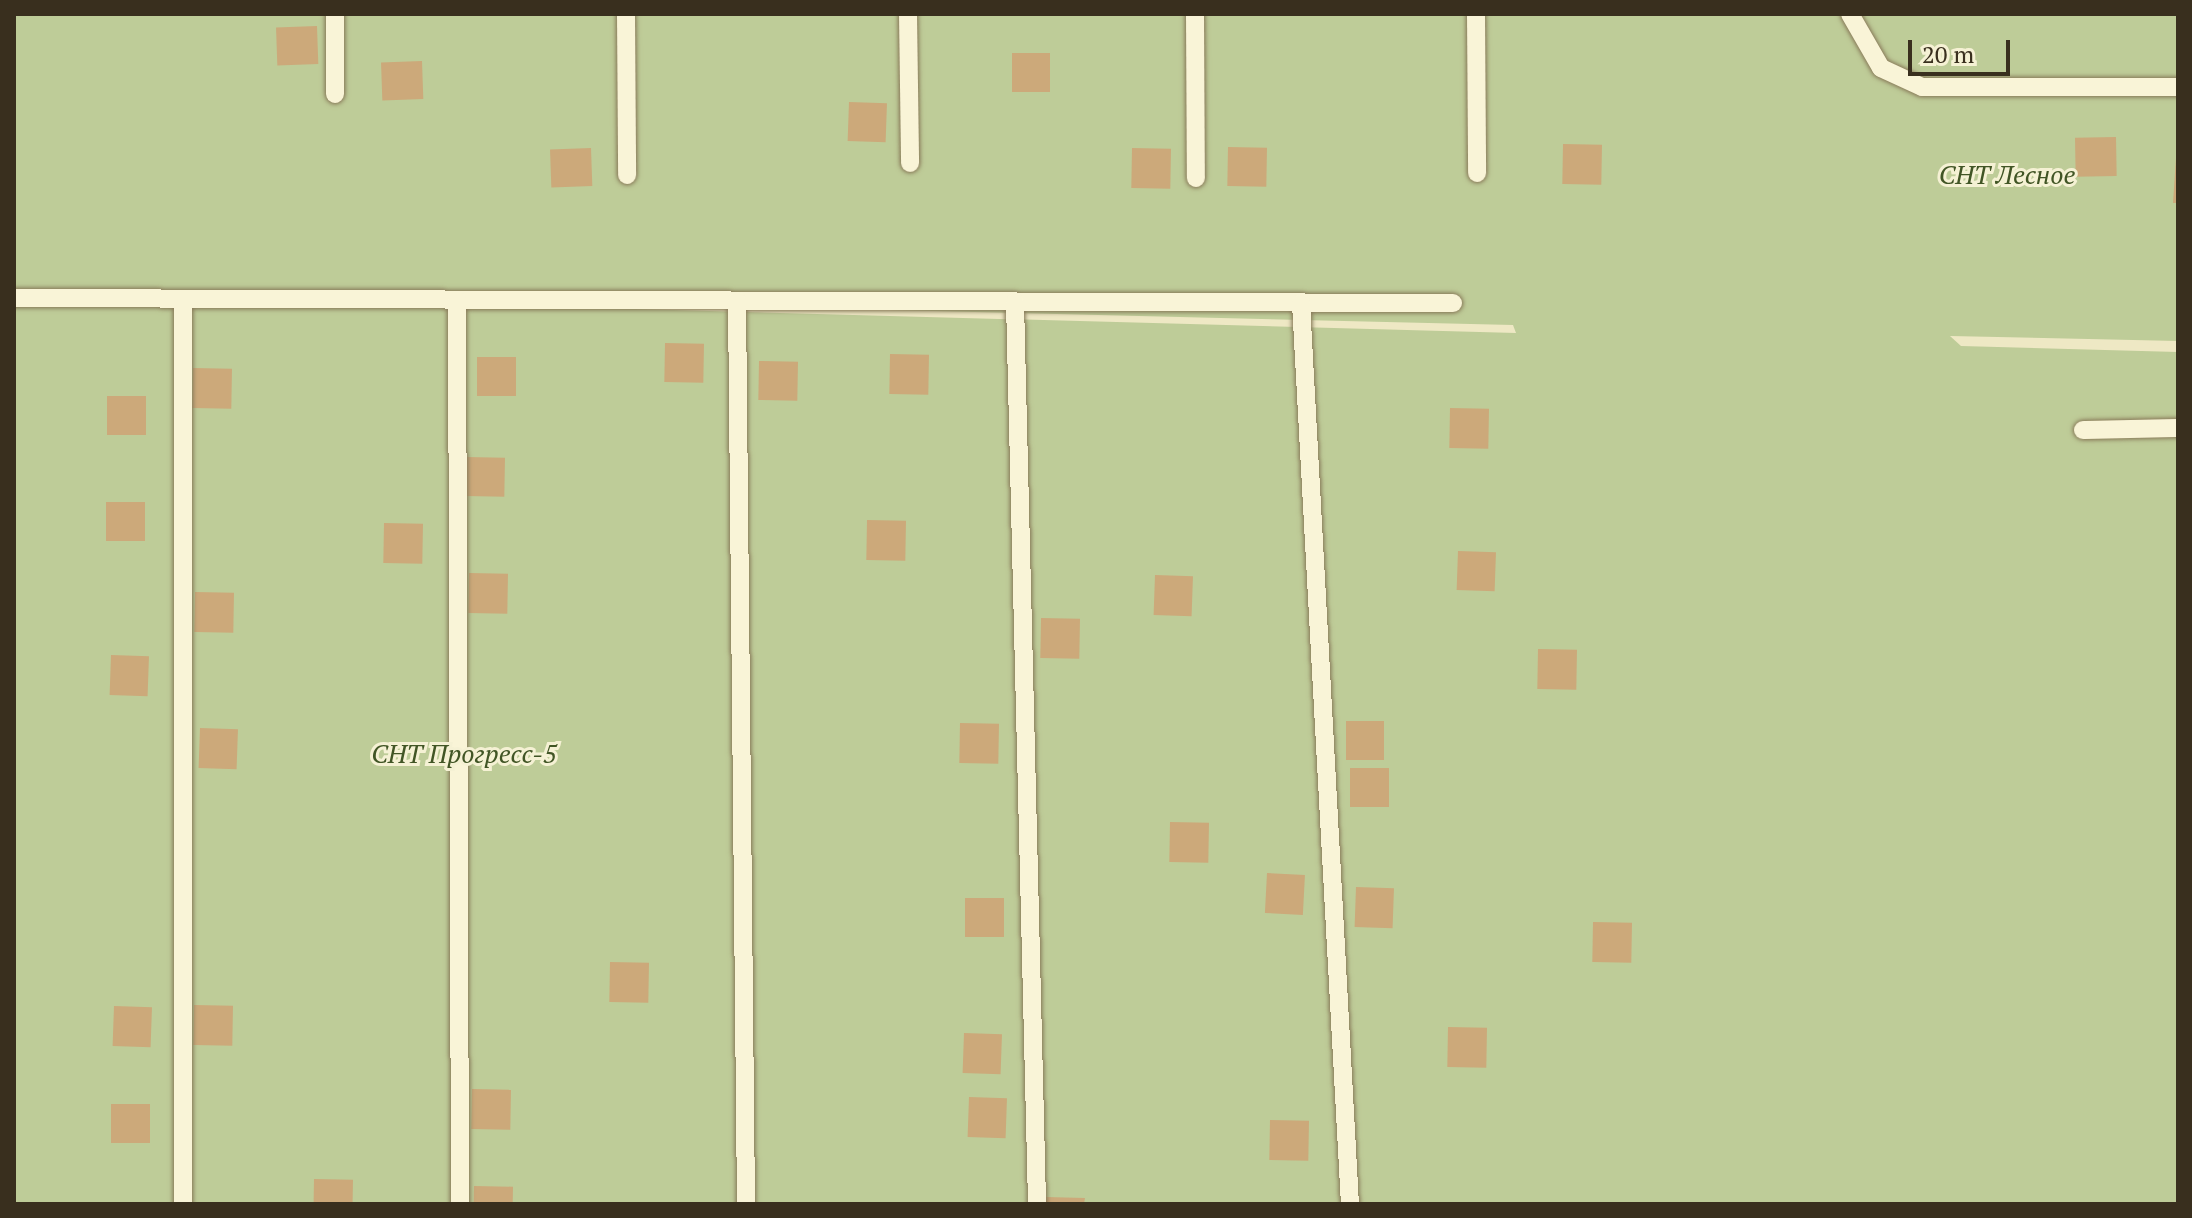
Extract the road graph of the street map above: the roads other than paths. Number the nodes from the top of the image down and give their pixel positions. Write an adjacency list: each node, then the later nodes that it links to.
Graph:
1 (335, 14): 8 (lane)
2 (626, 14): 11 (lane)
3 (908, 14): 9 (lane)
4 (1195, 14): 12 (lane)
5 (1476, 14): 10 (lane)
6 (1850, 14): 7 (lane)
7 (2178, 87)
8 (335, 94)
9 (910, 163)
10 (1477, 173)
11 (627, 175)
12 (1196, 178)
13 (14, 298): 14 (lane)
14 (183, 299): 15 (lane); 22 (lane)
15 (457, 300): 16 (lane); 23 (lane)
16 (737, 301): 17 (lane); 24 (lane)
17 (1015, 302): 18 (lane); 25 (lane)
18 (1301, 303): 19 (lane); 26 (lane)
19 (1453, 303)
20 (2178, 428): 21 (lane)
21 (2083, 430)
22 (183, 1204)
23 (460, 1204)
24 (746, 1204)
25 (1037, 1204)
26 (1350, 1204)

